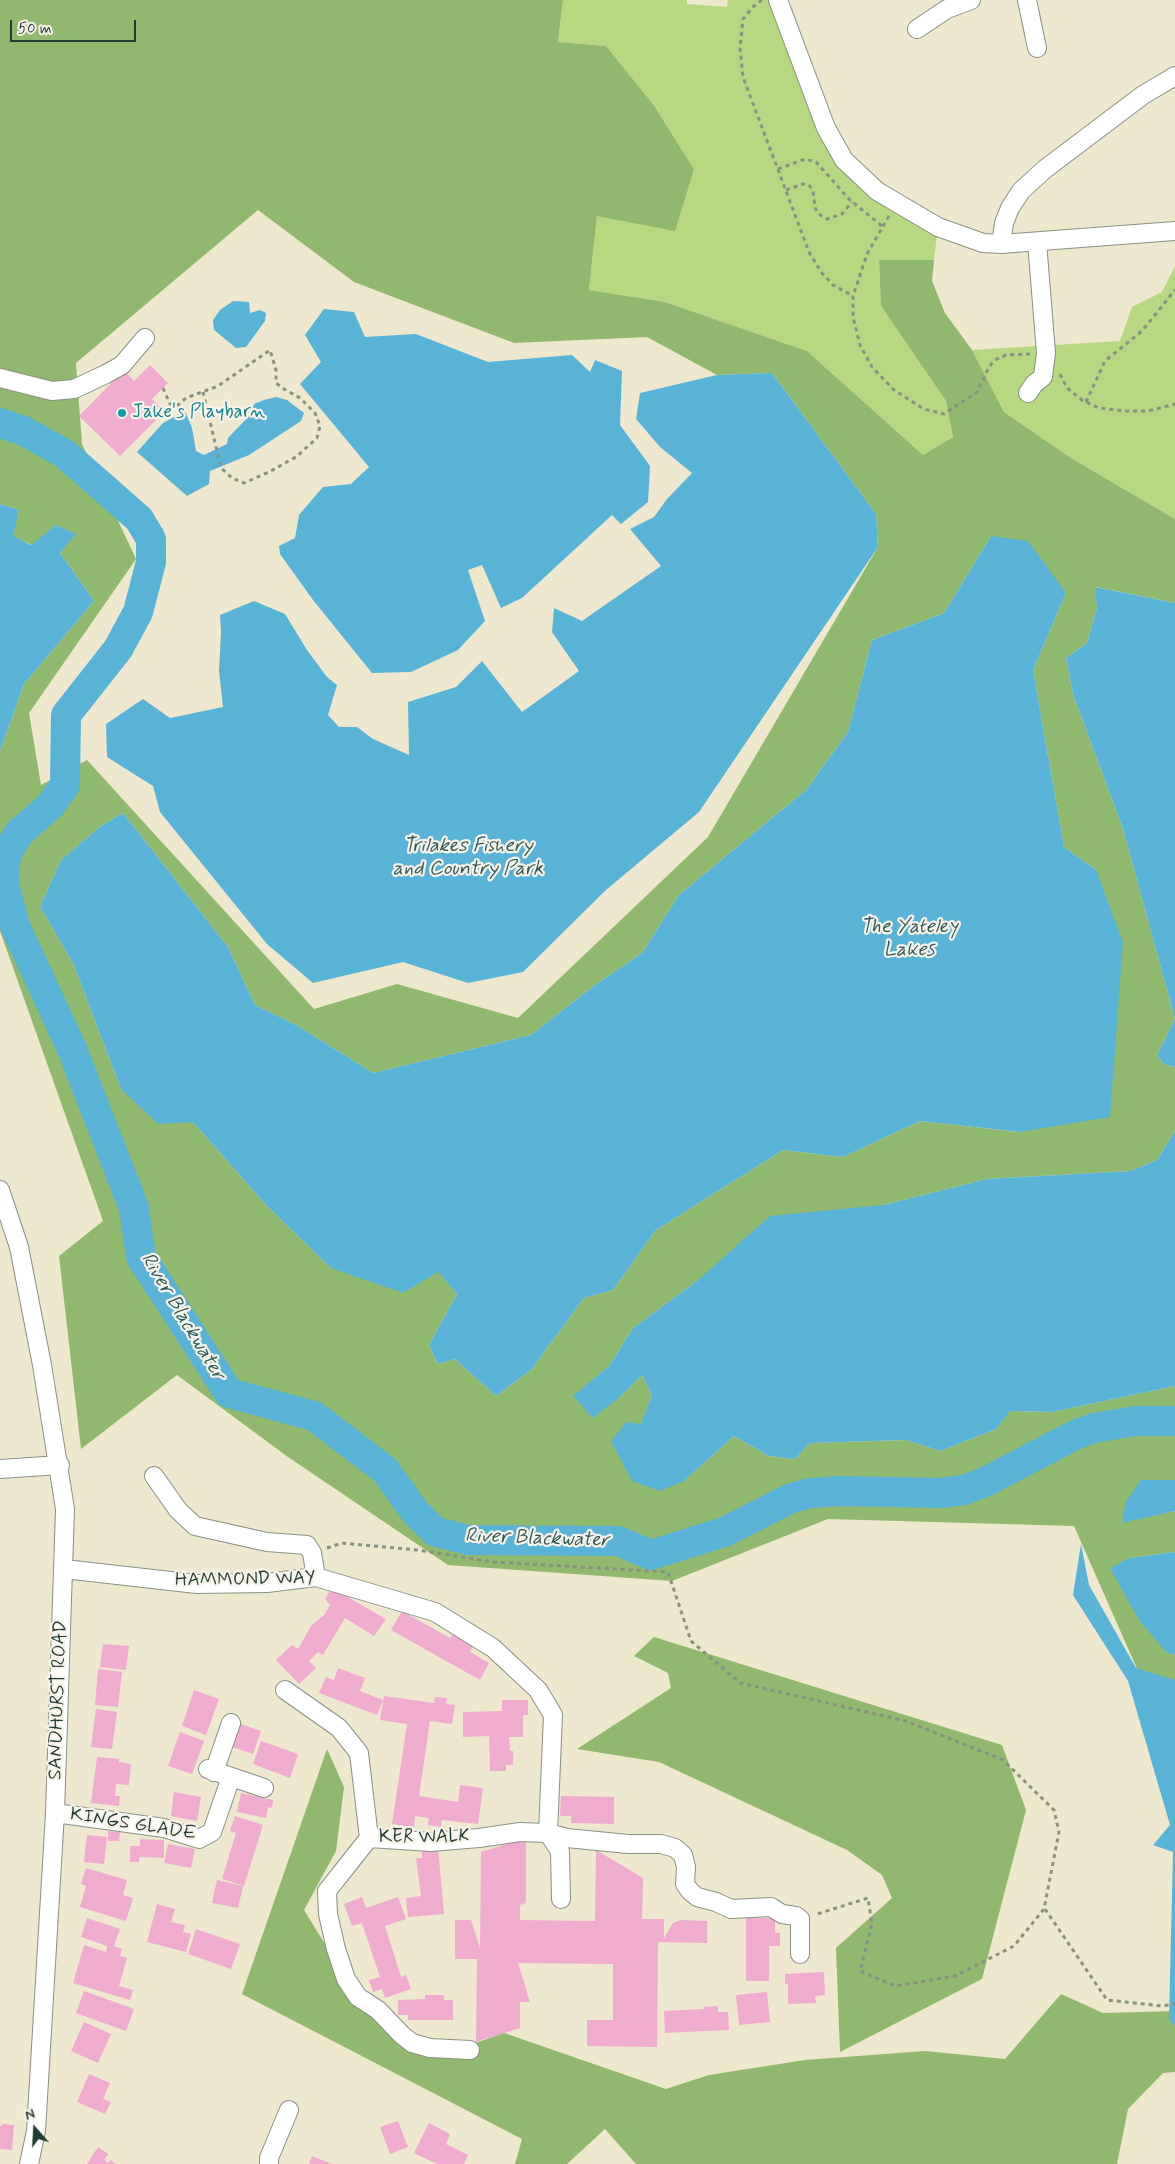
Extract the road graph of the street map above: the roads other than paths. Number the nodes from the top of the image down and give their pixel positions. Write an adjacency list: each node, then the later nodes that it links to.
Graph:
1 (778, 0): 9 (street)
2 (971, 0): 4 (street)
3 (1027, 0): 5 (street)
4 (917, 29)
5 (1037, 48)
6 (1175, 76): 9 (street)
7 (1175, 231): 8 (street)
8 (1037, 242): 9 (street); 12 (street)
9 (1002, 244)
10 (145, 338): 11 (street)
11 (0, 378)
12 (1028, 393)
13 (0, 1190): 14 (street, SANDHURST ROAD)
14 (60, 1465): 15 (street); 17 (street, SANDHURST ROAD)
15 (0, 1469)
16 (154, 1476): 18 (street)
17 (64, 1569): 18 (street, HAMMOND WAY); 23 (street, SANDHURST ROAD)
18 (316, 1577): 24 (street, HAMMOND WAY)
19 (285, 1690): 25 (street)
20 (231, 1723): 21 (street)
21 (231, 1778): 22 (street); 23 (street, KINGS GLADE)
22 (264, 1788)
23 (55, 1813): 30 (street, SANDHURST ROAD)
24 (548, 1833): 25 (street, KER WALK); 26 (street); 27 (street, KER WALK)
25 (369, 1838): 28 (street, KER WALK)
26 (560, 1899)
27 (800, 1954)
28 (470, 2050)
29 (289, 2110): 31 (street)
30 (27, 2162)
31 (269, 2164)

